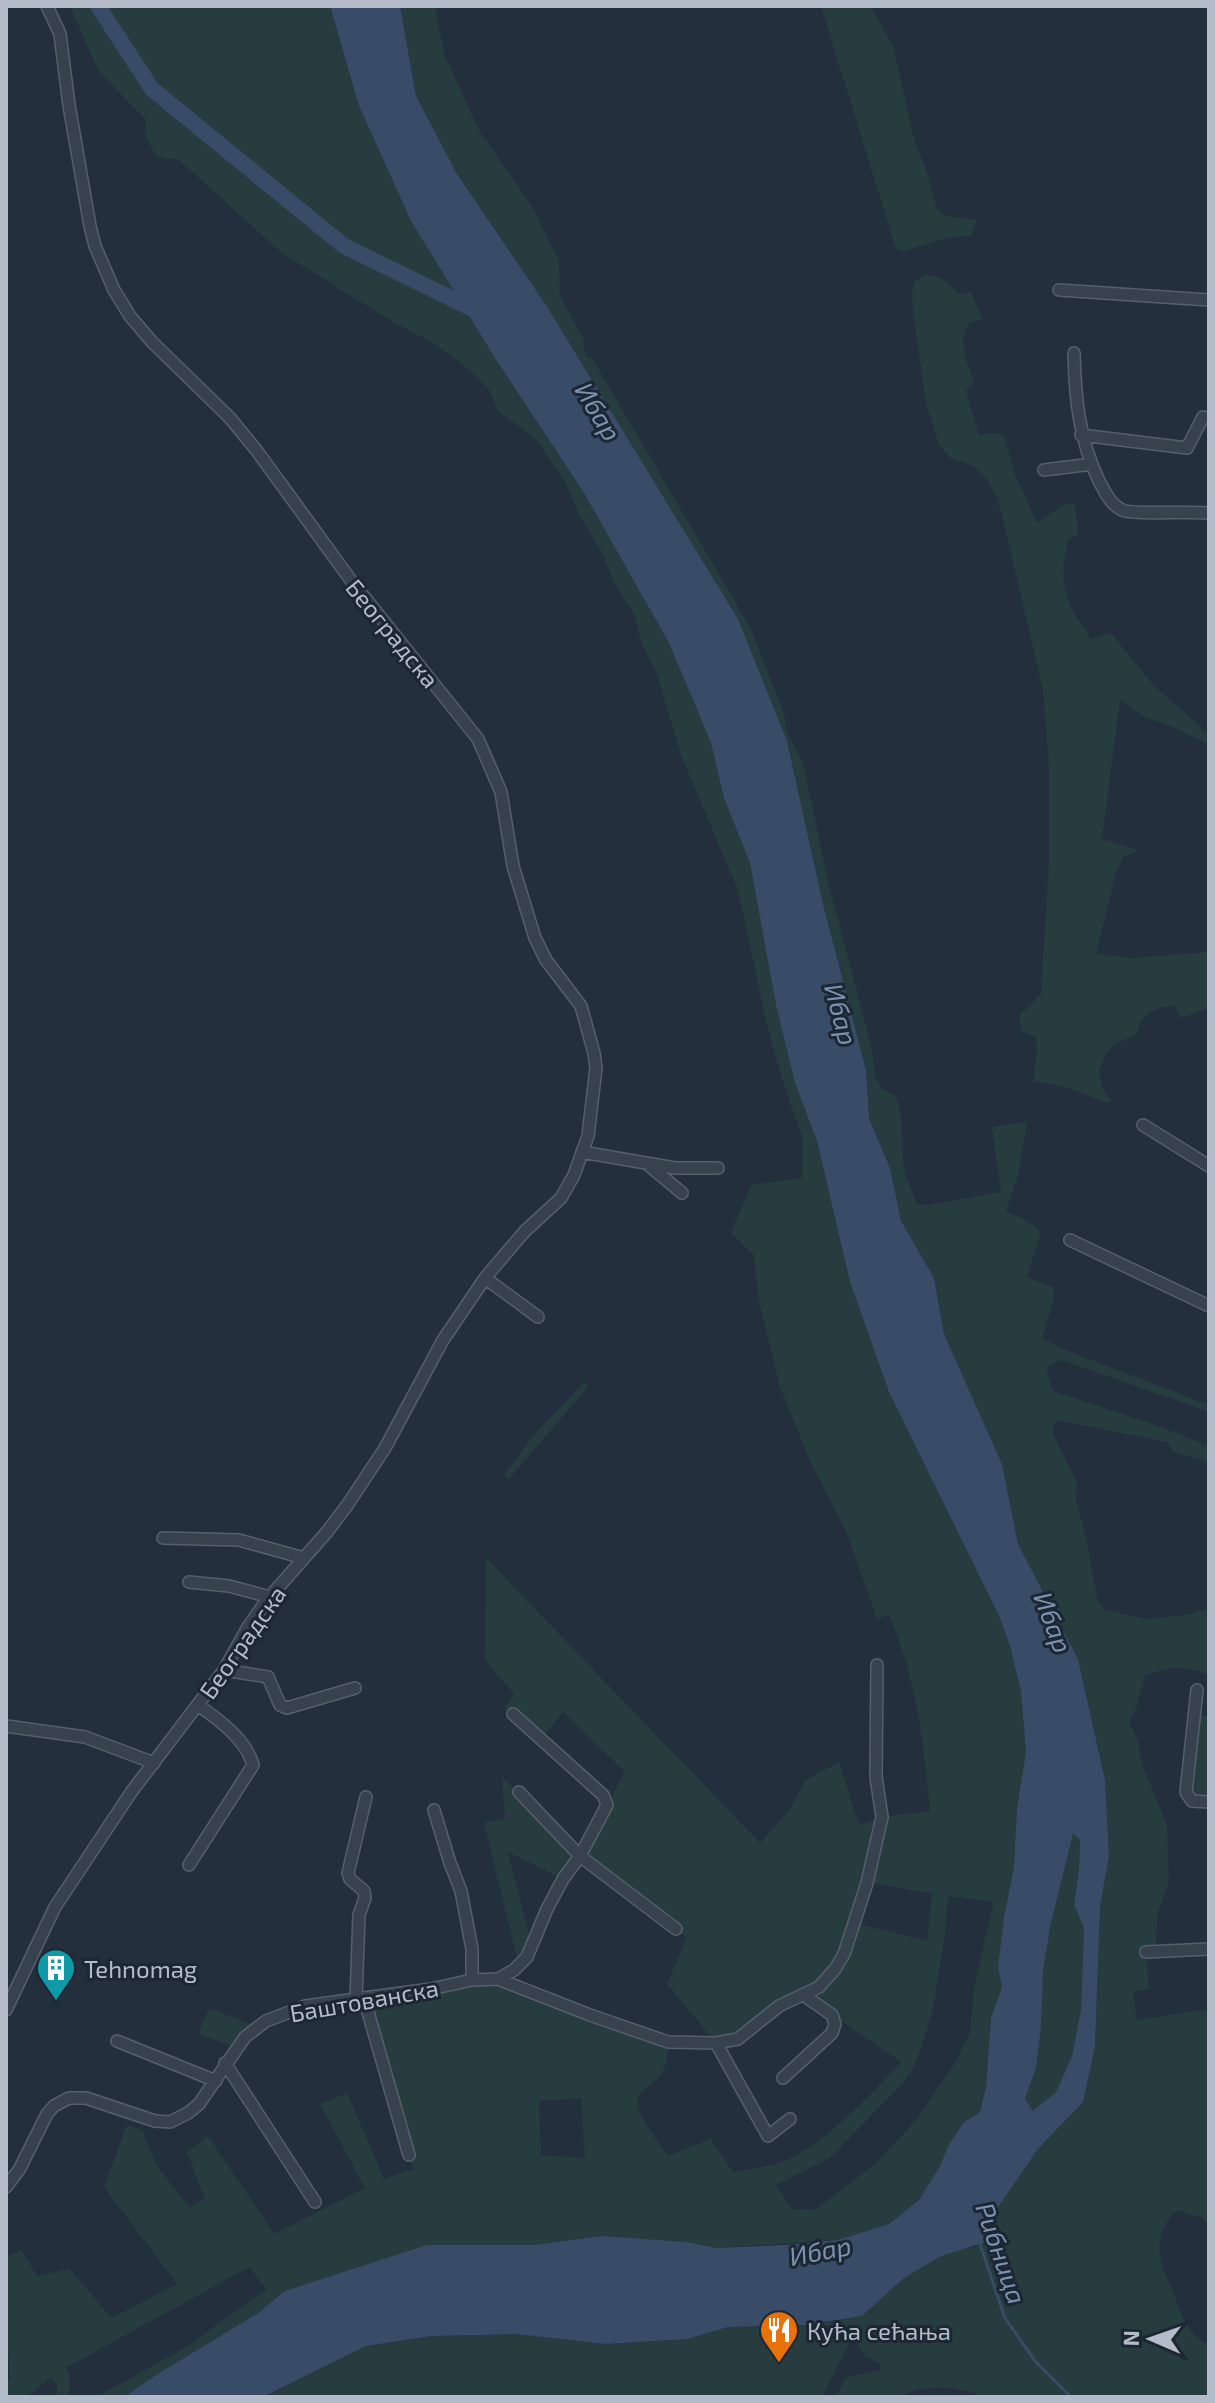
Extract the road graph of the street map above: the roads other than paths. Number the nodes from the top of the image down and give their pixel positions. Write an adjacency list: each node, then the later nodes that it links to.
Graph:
1 (47, 6): 11 (street, Београдска)
2 (1059, 290): 3 (street)
3 (1209, 300)
4 (1074, 353): 6 (street)
5 (1203, 417): 6 (street)
6 (1081, 435): 7 (street)
7 (1092, 464): 8 (street); 9 (street)
8 (1044, 470)
9 (1209, 513)
10 (1143, 1125): 13 (street)
11 (582, 1152): 12 (street); 17 (street, Београдска)
12 (646, 1163): 14 (street); 15 (street)
13 (1209, 1166)
14 (718, 1168)
15 (682, 1193)
16 (1070, 1240): 18 (street)
17 (485, 1278): 19 (street); 21 (street, Београдска)
18 (1209, 1306)
19 (538, 1317)
20 (163, 1538): 21 (street)
21 (304, 1558): 23 (street, Београдска)
22 (189, 1582): 23 (street)
23 (270, 1597): 25 (street, Београдска)
24 (877, 1665): 44 (street, Баштованска)
25 (224, 1670): 26 (street); 28 (street, Београдска)
26 (355, 1688)
27 (1197, 1690): 34 (street)
28 (198, 1705): 31 (street, Београдска); 37 (street)
29 (513, 1714): 36 (street)
30 (6, 1726): 31 (street)
31 (154, 1763): 43 (street, Београдска)
32 (519, 1792): 36 (street)
33 (366, 1797): 45 (street)
34 (1209, 1802)
35 (434, 1810): 42 (street)
36 (580, 1856): 38 (street); 41 (street)
37 (189, 1865)
38 (676, 1929)
39 (1209, 1949): 40 (street)
40 (1146, 1952)
41 (498, 1979): 42 (street, Баштованска); 48 (street, Баштованска)
42 (472, 1980): 45 (street, Баштованска)
43 (10, 1986): 46 (street, Београдска)
44 (805, 1996): 48 (street, Баштованска); 50 (street)
45 (360, 1999): 49 (street, Баштованска); 53 (street)
46 (6, 2010)
47 (117, 2041): 51 (street)
48 (716, 2043): 52 (street)
49 (225, 2063): 51 (street, Баштованска); 55 (street)
50 (783, 2078)
51 (216, 2081): 54 (street, Баштованска)
52 (790, 2119)
53 (409, 2155)
54 (6, 2187)
55 (315, 2202)

